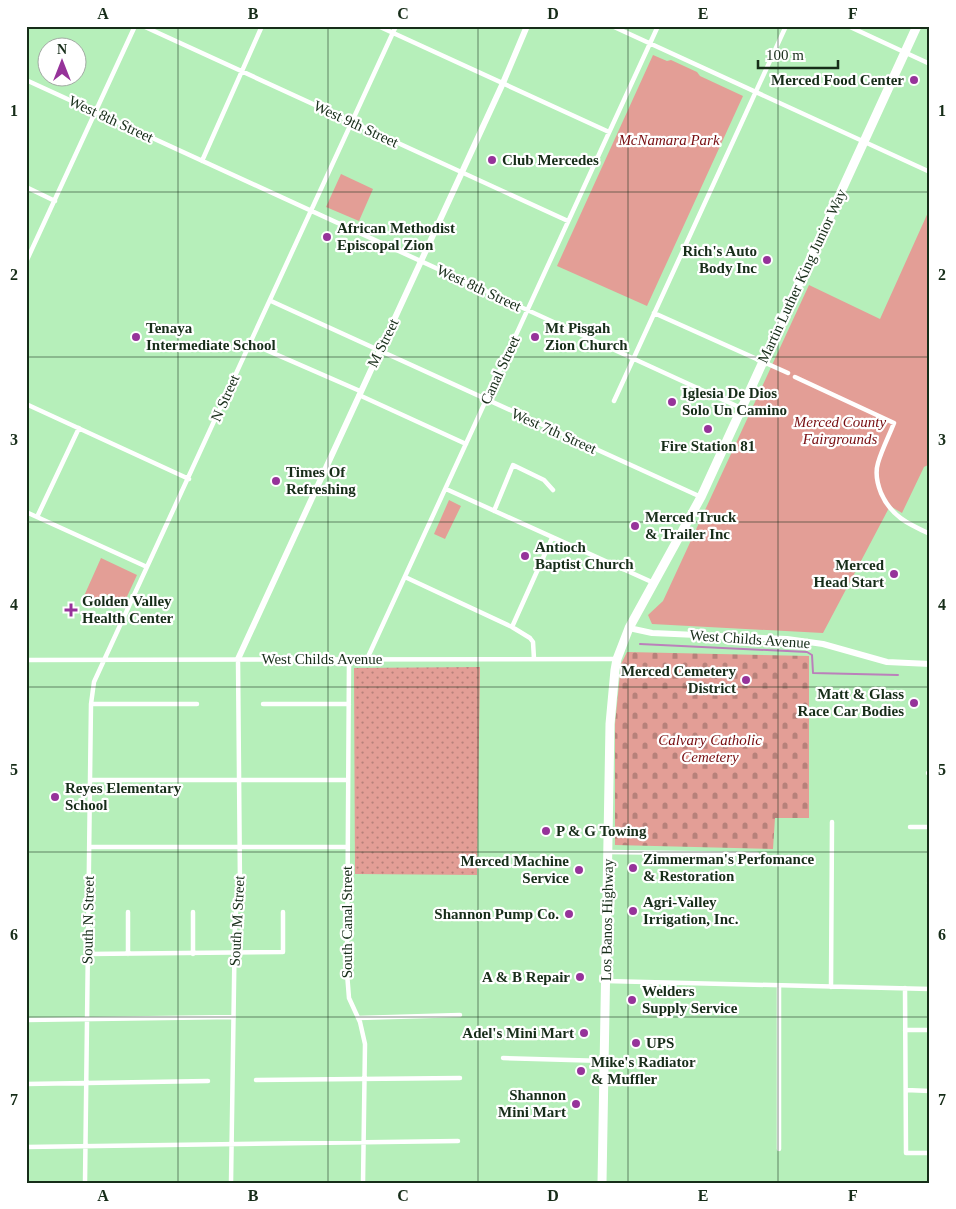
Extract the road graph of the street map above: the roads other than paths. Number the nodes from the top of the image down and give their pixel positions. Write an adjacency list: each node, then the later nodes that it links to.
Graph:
1 (135, 26): 20 (street)
2 (143, 26): 16 (street, West 9th Street)
3 (262, 26): 16 (street)
4 (378, 26): 12 (street)
5 (396, 26): 12 (street, N Street)
6 (527, 26): 18 (street, M Street)
7 (612, 26): 13 (street)
8 (658, 26): 13 (street, Canal Street)
9 (786, 26): 19 (street)
10 (848, 26): 14 (street)
11 (917, 26): 14 (highway, Martin Luther King Junior Way)
12 (393, 33): 18 (street); 21 (street, N Street)
13 (650, 44): 19 (street); 22 (street, Canal Street)
14 (905, 52): 15 (street); 23 (highway, Martin Luther King Junior Way)
15 (930, 64)
16 (242, 72): 21 (street, West 9th Street); 24 (street)
17 (26, 80): 20 (street, West 8th Street)
18 (503, 83): 22 (street); 26 (street, M Street)
19 (756, 92): 23 (street); 35 (street)
20 (96, 112): 24 (street, West 8th Street); 28 (street)
21 (352, 122): 26 (street, West 9th Street); 29 (street, N Street)
22 (609, 132): 30 (street, Canal Street)
23 (864, 141): 25 (street); 39 (highway, Martin Luther King Junior Way)
24 (202, 161): 29 (street, West 8th Street)
25 (930, 172)
26 (462, 173): 30 (street, West 9th Street); 32 (street, M Street)
27 (26, 187): 28 (street)
28 (55, 201): 31 (street)
29 (312, 211): 32 (street, West 8th Street); 33 (street, N Street)
30 (568, 221): 34 (street, Canal Street)
31 (26, 262)
32 (421, 262): 34 (street, West 8th Street); 37 (street, M Street)
33 (271, 301): 36 (street, N Street); 37 (street, West 7th Street)
34 (528, 310): 38 (street, West 8th Street); 43 (street, Canal Street)
35 (654, 313): 38 (street); 39 (street)
36 (250, 343): 42 (street); 49 (street, N Street)
37 (379, 350): 42 (street, M Street); 43 (street, West 7th Street)
38 (633, 359): 44 (street); 46 (street, West 8th Street)
39 (762, 361): 40 (street); 46 (highway, Martin Luther King Junior Way)
40 (788, 373)
41 (795, 377): 56 (street)
42 (359, 393): 48 (street); 63 (street, M Street)
43 (486, 400): 48 (street, Canal Street); 52 (street, West 7th Street)
44 (614, 400)
45 (26, 404): 47 (street)
46 (741, 408): 52 (highway, Martin Luther King Junior Way)
47 (79, 428): 49 (street); 55 (street)
48 (466, 444): 50 (street, Canal Street)
49 (188, 479): 58 (street, N Street)
50 (446, 489): 53 (street); 59 (street, Canal Street)
51 (553, 490): 53 (street)
52 (700, 497): 60 (highway, Martin Luther King Junior Way)
53 (494, 511): 57 (street)
54 (26, 512): 55 (street)
55 (37, 517): 58 (street)
56 (930, 534)
57 (552, 538): 60 (street); 61 (street)
58 (147, 567): 69 (street, N Street)
59 (405, 577): 61 (street); 65 (street, Canal Street)
60 (654, 583): 62 (highway, Martin Luther King Junior Way)
61 (512, 627): 66 (street)
62 (629, 628): 67 (highway, Martin Luther King Junior Way); 70 (street, West Childs Avenue)
63 (238, 659): 64 (street, West Childs Avenue); 69 (street, West Childs Avenue); 76 (street, South M Street)
64 (349, 659): 65 (street, West Childs Avenue); 74 (street, South Canal Street)
65 (367, 659): 66 (street, West Childs Avenue)
66 (534, 659): 67 (street, West Childs Avenue)
67 (617, 659): 84 (highway, Los Banos Highway)
68 (26, 660): 69 (street, West Childs Avenue)
69 (104, 660): 71 (street, South N Street)
70 (930, 664)
71 (91, 704): 72 (street); 75 (street, South N Street)
72 (197, 704)
73 (263, 704): 74 (street)
74 (349, 704): 77 (street, South Canal Street)
75 (90, 780): 76 (street); 81 (street, South N Street)
76 (238, 780): 77 (street); 82 (street, South M Street)
77 (348, 780): 83 (street, South Canal Street)
78 (832, 822): 95 (street)
79 (910, 827): 80 (street)
80 (930, 827)
81 (89, 847): 82 (street); 90 (street, South N Street)
82 (240, 847): 83 (street); 89 (street, South M Street)
83 (348, 847): 100 (street, South Canal Street)
84 (607, 852): 85 (street); 93 (highway, Los Banos Highway)
85 (757, 854)
86 (128, 912): 91 (street)
87 (193, 912): 92 (street)
88 (283, 912): 89 (street)
89 (235, 953): 92 (street); 99 (street, South M Street)
90 (88, 954): 91 (street); 101 (street, South N Street)
91 (128, 954): 92 (street)
92 (193, 954)
93 (606, 980): 94 (street); 106 (highway, Los Banos Highway)
94 (779, 986): 95 (street); 120 (street)
95 (831, 987): 96 (street)
96 (905, 988): 97 (street); 103 (street)
97 (930, 989)
98 (460, 1015): 100 (street)
99 (234, 1017): 101 (street); 117 (street, South M Street)
100 (358, 1018): 107 (street, South Canal Street)
101 (87, 1019): 102 (street); 112 (street, South N Street)
102 (26, 1020)
103 (905, 1030): 104 (street); 113 (street)
104 (930, 1030)
105 (504, 1058): 106 (street)
106 (605, 1061): 125 (highway, Los Banos Highway)
107 (365, 1078): 108 (street); 109 (street); 116 (street, South Canal Street)
108 (460, 1078)
109 (256, 1080)
110 (208, 1081): 112 (street)
111 (26, 1084): 112 (street)
112 (87, 1084): 119 (street, South N Street)
113 (906, 1090): 114 (street); 121 (street)
114 (930, 1091)
115 (458, 1141): 116 (street)
116 (364, 1142): 117 (street); 124 (street, South Canal Street)
117 (232, 1143): 119 (street); 123 (street, South M Street)
118 (26, 1146): 119 (street)
119 (86, 1146): 122 (street, South N Street)
120 (779, 1149)
121 (930, 1153)
122 (85, 1183)
123 (231, 1183)
124 (363, 1183)
125 (602, 1183)

